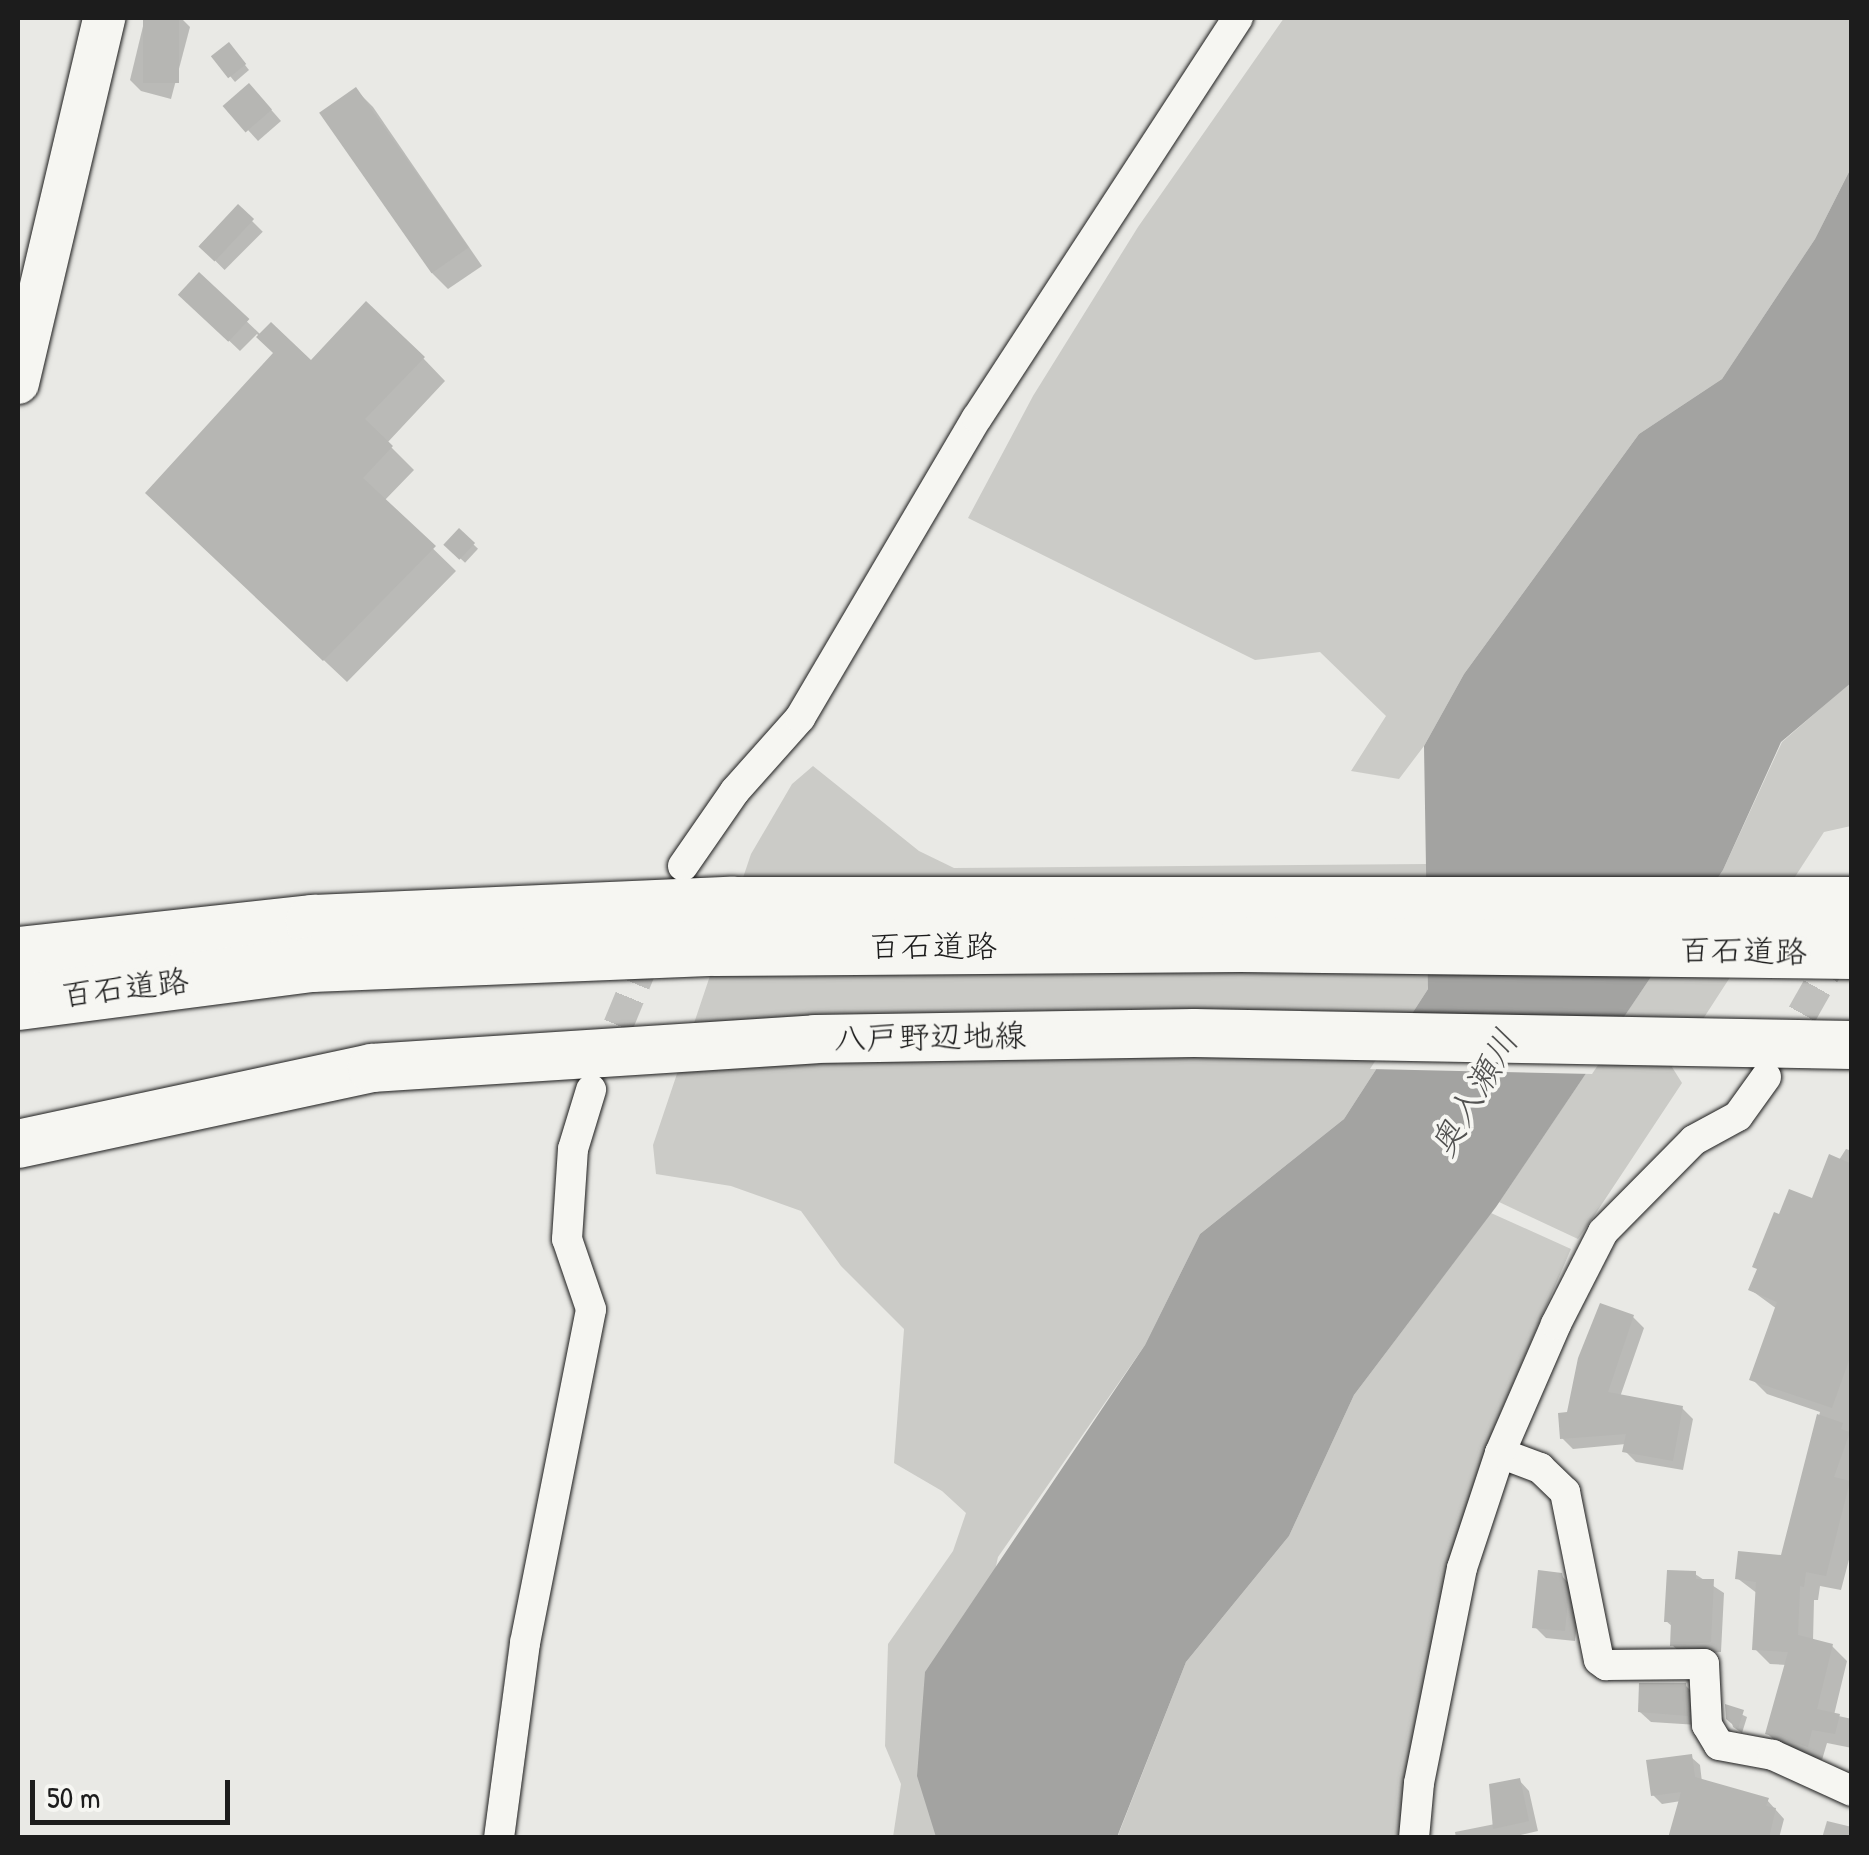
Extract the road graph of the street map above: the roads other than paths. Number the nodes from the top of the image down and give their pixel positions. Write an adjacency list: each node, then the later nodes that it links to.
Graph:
1 (104, 18): 3 (main road)
2 (1238, 18): 4 (street)
3 (18, 382)
4 (683, 866)
5 (1852, 904): 7 (highway, 百石道路)
6 (723, 926): 7 (highway, 百石道路); 9 (highway, 百石道路); 10 (highway, 百石道路)
7 (1777, 928): 8 (highway, 百石道路)
8 (1852, 952)
9 (18, 954)
10 (18, 1002)
11 (1852, 1045): 14 (main road, 八戸野辺地線)
12 (1766, 1077): 15 (street)
13 (591, 1090): 17 (street)
14 (18, 1144)
15 (1500, 1453): 16 (street); 18 (street)
16 (1852, 1791)
17 (499, 1838)
18 (1414, 1838)

